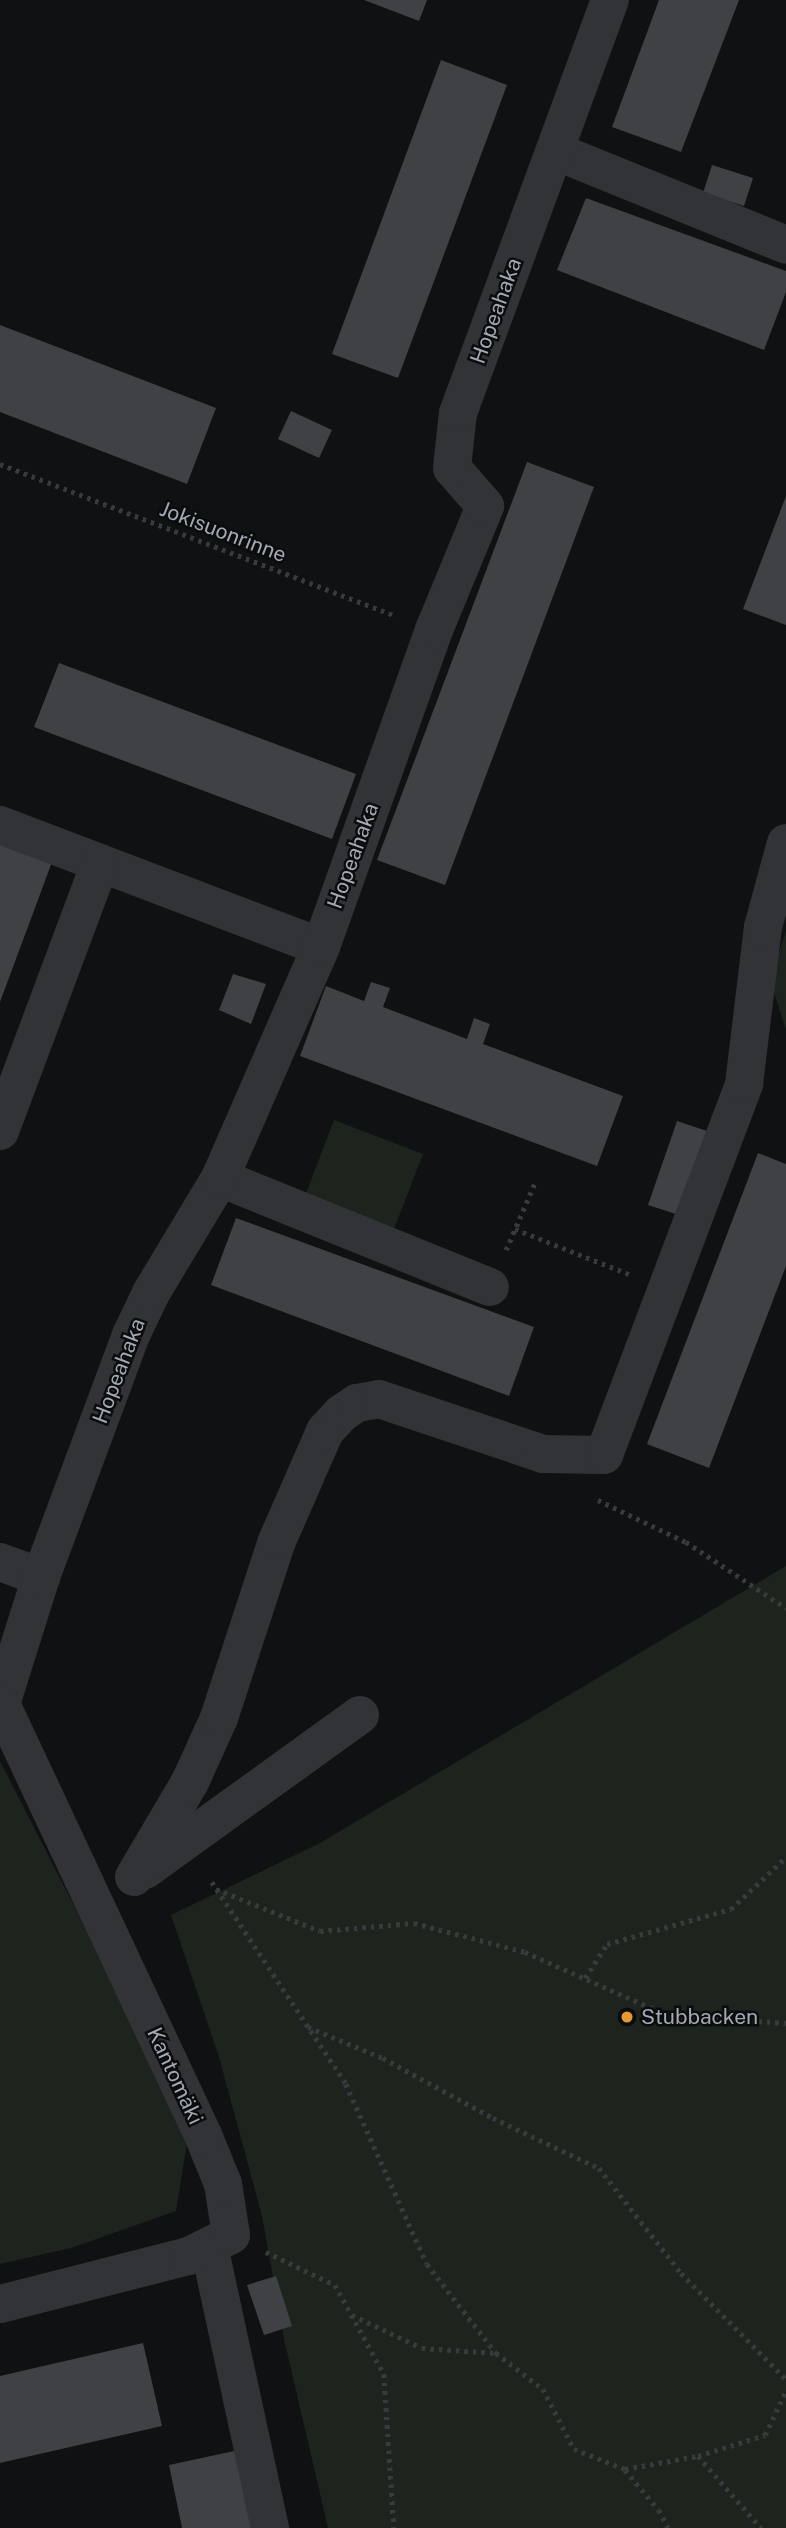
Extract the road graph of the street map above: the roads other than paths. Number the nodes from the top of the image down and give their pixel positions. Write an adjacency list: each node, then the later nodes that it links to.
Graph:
1 (610, 0): 2 (street, Hopeahaka)
2 (555, 151): 3 (street); 7 (street, Hopeahaka)
3 (786, 245)
4 (0, 825): 6 (street)
5 (786, 843): 15 (street)
6 (100, 863): 7 (street); 8 (street)
7 (321, 947): 9 (street, Hopeahaka)
8 (0, 1131)
9 (220, 1178): 10 (street); 12 (street, Hopeahaka)
10 (490, 1287)
11 (0, 1562): 12 (street)
12 (41, 1577): 13 (street, Hopeahaka)
13 (1, 1704): 16 (street, Kantomäki)
14 (360, 1715): 15 (street)
15 (134, 1877): 16 (street)
16 (95, 1906): 17 (street, Kantomäki)
17 (220, 2240): 18 (street); 19 (street, Kantomäki)
18 (0, 2304)
19 (270, 2528)

